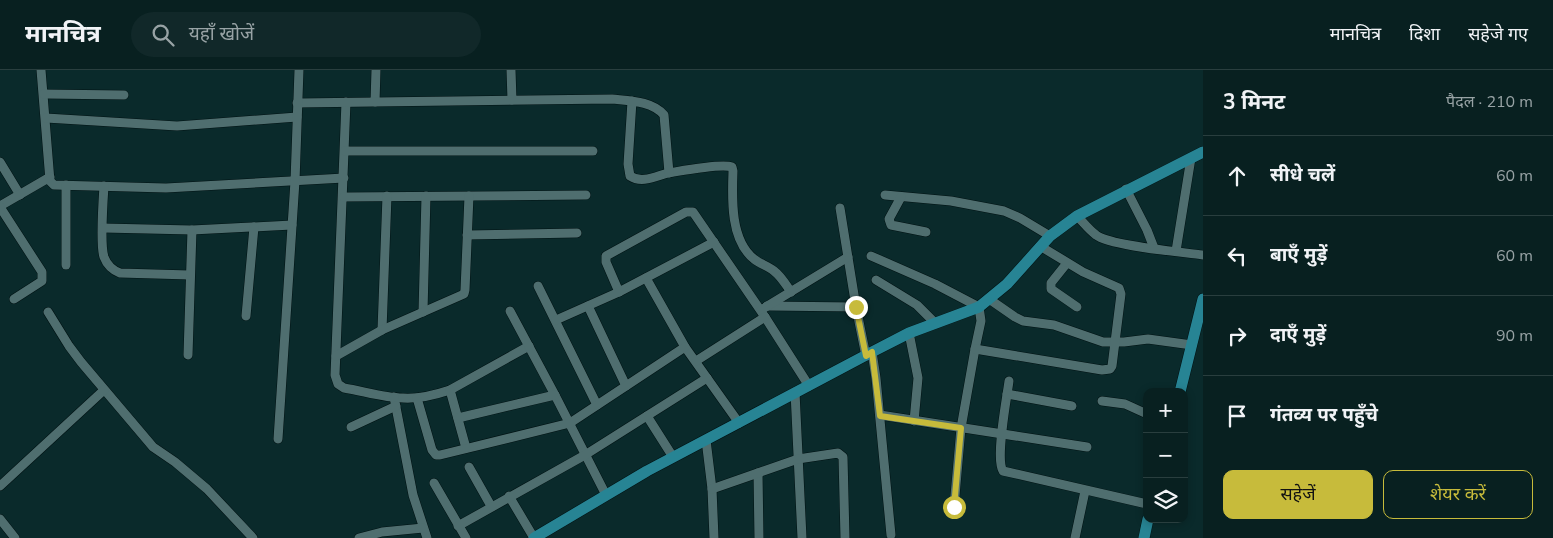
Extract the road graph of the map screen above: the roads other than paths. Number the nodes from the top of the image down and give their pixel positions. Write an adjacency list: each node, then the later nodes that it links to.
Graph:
1 (41, 70): 5 (street)
2 (299, 70): 11 (street)
3 (376, 70): 10 (street)
4 (511, 70): 7 (street)
5 (44, 94): 6 (street); 13 (street)
6 (124, 96)
7 (512, 100): 8 (street); 10 (street)
8 (632, 101): 19 (street); 19 (street)
9 (346, 102): 10 (street); 11 (street); 14 (street)
10 (375, 102)
11 (297, 103): 12 (street)
12 (297, 117): 13 (street); 22 (street)
13 (46, 118): 20 (street)
14 (345, 151): 15 (street); 21 (street)
15 (593, 151)
16 (1203, 152): 17 (main road)
17 (1190, 158): 25 (main road); 48 (street)
18 (0, 162): 26 (street)
19 (670, 173): 59 (street)
20 (50, 177): 23 (street); 26 (street)
21 (344, 178): 22 (street); 32 (street)
22 (294, 181): 24 (street); 37 (street)
23 (66, 185): 24 (street); 53 (street)
24 (104, 186): 39 (street)
25 (1126, 189): 36 (main road); 47 (street)
26 (20, 194): 34 (street)
27 (586, 195): 31 (street)
28 (885, 195): 33 (street)
29 (387, 196): 30 (street); 32 (street); 74 (street)
30 (426, 196): 31 (street); 70 (street)
31 (469, 196): 43 (street)
32 (344, 197): 83 (street)
33 (901, 197): 41 (street); 44 (street)
34 (0, 207): 60 (street)
35 (840, 208): 51 (street)
36 (1077, 216): 44 (main road); 47 (street)
37 (292, 225): 38 (street); 110 (street)
38 (254, 226): 40 (street); 71 (street)
39 (103, 228): 40 (street); 54 (street)
40 (192, 230): 54 (street)
41 (926, 232)
42 (577, 233): 43 (street)
43 (467, 235): 70 (street)
44 (1050, 236): 46 (main road)
45 (714, 242): 55 (street); 58 (street); 68 (street)
46 (1040, 246): 52 (street); 61 (main road)
47 (1154, 248): 48 (street)
48 (1176, 251): 49 (street)
49 (1203, 255)
50 (871, 256): 65 (street)
51 (848, 257): 59 (street); 64 (street)
52 (1067, 263): 66 (street); 76 (street)
53 (66, 264)
54 (190, 275): 82 (street)
55 (646, 278): 58 (street); 79 (street)
56 (876, 280): 73 (street)
57 (538, 286): 72 (street)
58 (619, 292): 63 (street)
59 (791, 292): 68 (street)
60 (14, 299)
61 (989, 299): 65 (main road); 76 (street)
62 (1203, 299): 77 (main road)
63 (588, 306): 72 (street); 87 (street)
64 (856, 307): 68 (street); 81 (street)
65 (979, 307): 73 (main road); 80 (street)
66 (1077, 307)
67 (510, 311): 78 (street)
68 (764, 311): 84 (street); 88 (street)
69 (48, 312): 90 (street)
70 (423, 312): 74 (street)
71 (246, 316)
72 (556, 320): 98 (street)
73 (935, 323): 75 (main road)
74 (382, 330): 83 (street)
75 (909, 334): 81 (main road); 104 (street)
76 (1114, 343): 77 (street); 80 (street)
77 (1192, 345): 89 (main road)
78 (529, 346): 91 (street); 94 (street)
79 (685, 347): 84 (street); 87 (street)
80 (975, 349): 108 (street)
81 (869, 354): 88 (main road); 102 (street)
82 (188, 355)
83 (336, 356): 96 (street)
84 (696, 361): 85 (street)
85 (707, 378): 101 (street); 106 (street)
86 (1009, 381): 93 (street)
87 (626, 386): 98 (street)
88 (808, 386): 92 (main road)
89 (1181, 388)
90 (104, 390): 120 (street); 134 (street)
91 (450, 390): 95 (street); 103 (street)
92 (795, 392): 106 (main road); 116 (street)
93 (1007, 394): 99 (street); 109 (street)
94 (555, 395): 103 (street); 105 (street)
95 (417, 398): 96 (street); 113 (street)
96 (395, 401): 107 (street); 131 (street)
97 (1102, 402): 100 (street)
98 (597, 405): 105 (street)
99 (1072, 406)
100 (1143, 412)
101 (647, 416): 114 (street); 115 (street)
102 (880, 416): 104 (street); 132 (street)
103 (458, 418): 113 (street)
104 (914, 421): 108 (street)
105 (570, 423): 113 (street); 114 (street)
106 (739, 423): 111 (main road)
107 (351, 427)
108 (961, 428): 109 (street); 127 (street)
109 (1002, 434): 112 (street); 122 (street)
110 (278, 440)
111 (706, 440): 115 (main road); 121 (street)
112 (1086, 447)
113 (466, 448)
114 (585, 455): 123 (street); 124 (street)
115 (673, 457): 123 (main road)
116 (798, 459): 118 (street); 141 (street); 142 (street)
117 (469, 467): 126 (street)
118 (758, 473): 121 (street); 140 (street)
119 (434, 483): 130 (street)
120 (0, 486)
121 (712, 489): 139 (street)
122 (1085, 490): 125 (street); 143 (street)
123 (606, 495): 138 (main road)
124 (510, 496): 126 (street); 138 (street)
125 (1143, 503)
126 (491, 506): 130 (street)
127 (954, 507)
128 (0, 520): 133 (street)
129 (1147, 523): 144 (main road)
130 (458, 526): 137 (street)
131 (423, 528): 135 (street); 136 (street)
132 (890, 535)
133 (15, 538)
134 (253, 538)
135 (359, 538)
136 (427, 538)
137 (466, 538)
138 (534, 538)
139 (714, 538)
140 (758, 538)
141 (802, 538)
142 (845, 538)
143 (1076, 538)
144 (1144, 538)

